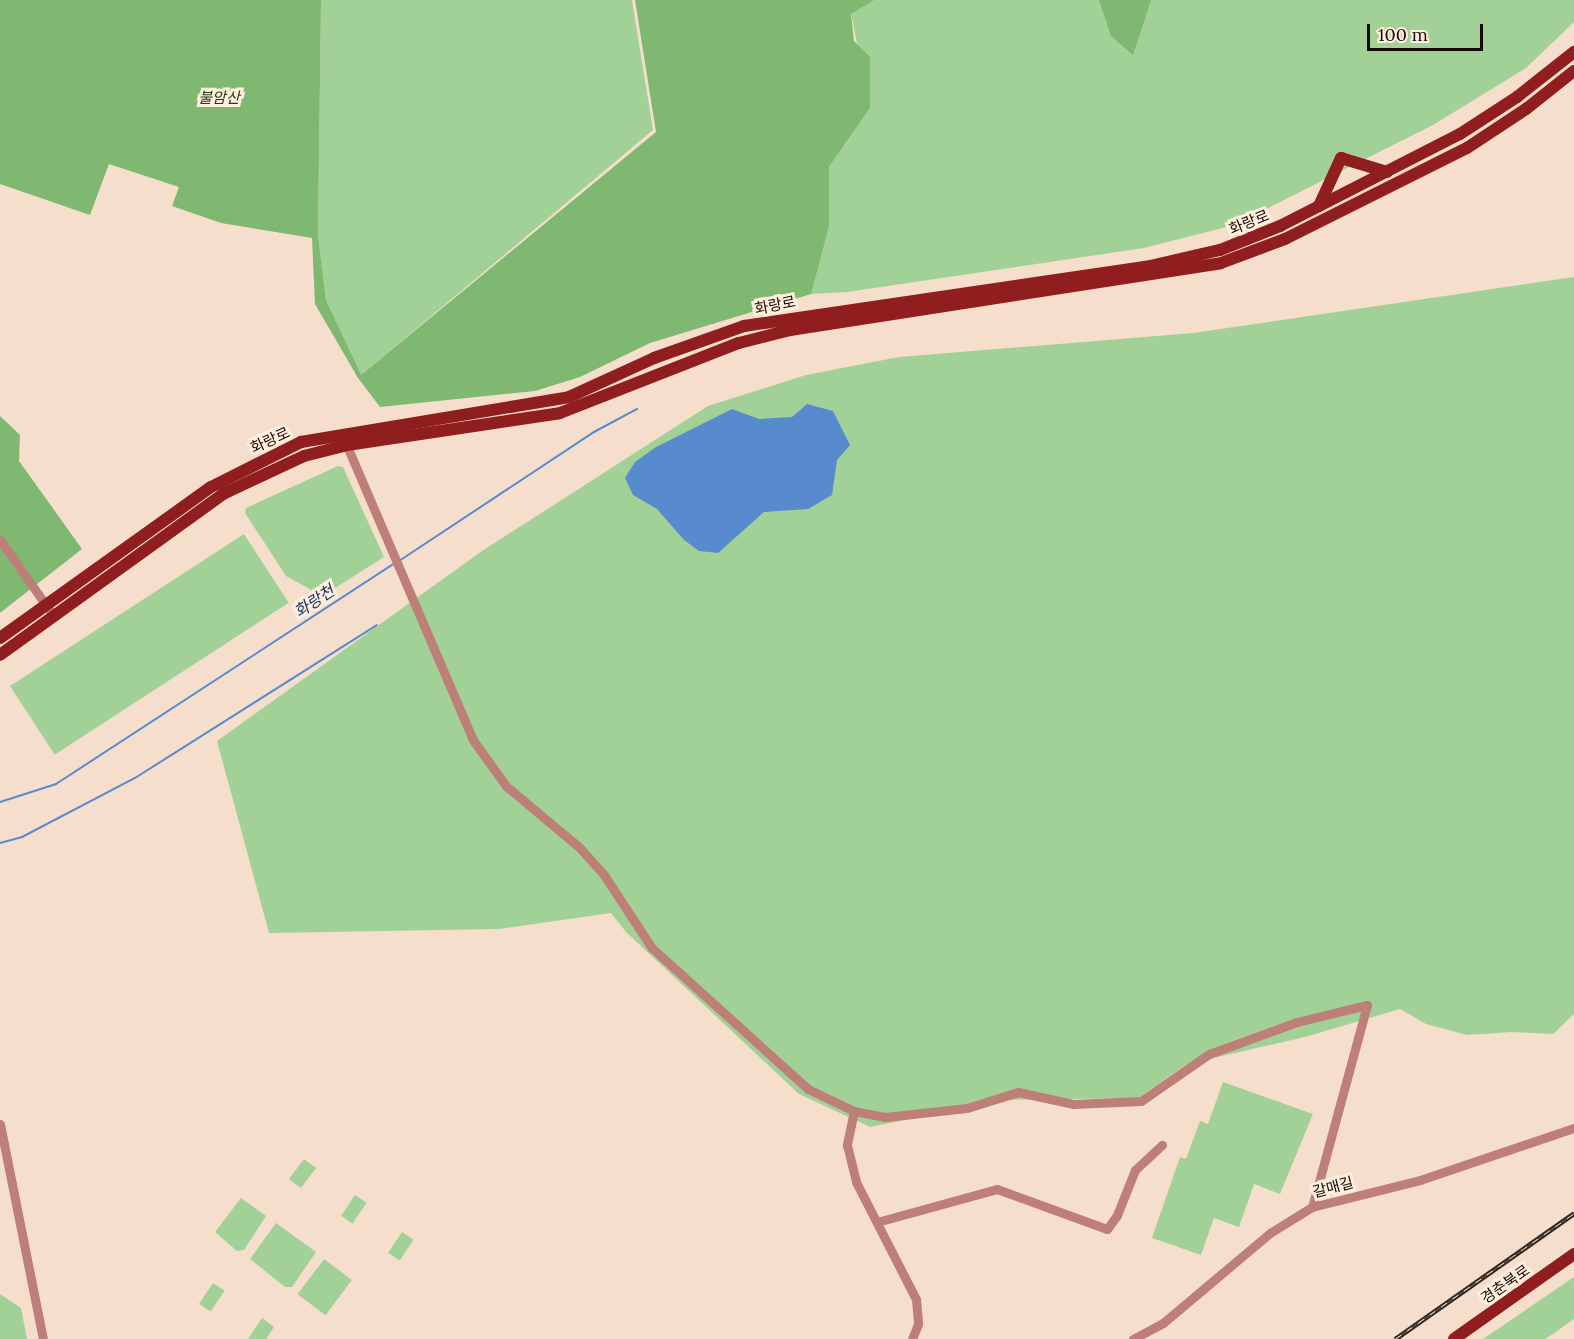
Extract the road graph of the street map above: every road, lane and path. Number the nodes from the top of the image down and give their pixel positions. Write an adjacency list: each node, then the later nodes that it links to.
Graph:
1 (1574, 44): 4 (main road)
2 (1574, 52): 4 (main road, 화랑로)
3 (1574, 71): 7 (main road, 화랑로)
4 (1543, 76): 5 (main road, 화랑로)
5 (1425, 152): 6 (main road, 화랑로); 7 (main road)
6 (1387, 172): 8 (main road, 화랑로); 8 (main road)
7 (1397, 184): 9 (main road, 화랑로)
8 (1321, 205): 9 (main road); 10 (main road, 화랑로)
9 (1285, 239): 10 (main road, 화랑로)
10 (345, 440): 12 (main road, 화랑로); 13 (main road, 화랑로); 16 (street)
11 (0, 540): 12 (street)
12 (44, 603): 13 (street); 14 (main road, 화랑로)
13 (53, 615): 15 (main road, 화랑로)
14 (0, 638)
15 (0, 655)
16 (854, 1111): 20 (street); 21 (street)
17 (0, 1124): 23 (street)
18 (1574, 1128): 20 (street, 갈매길)
19 (1161, 1144): 21 (street)
20 (1312, 1207): 25 (street, 갈매길)
21 (877, 1222): 24 (street)
22 (1574, 1254): 26 (main road, 경춘북로)
23 (44, 1339)
24 (912, 1339)
25 (1132, 1339)
26 (1454, 1339)

